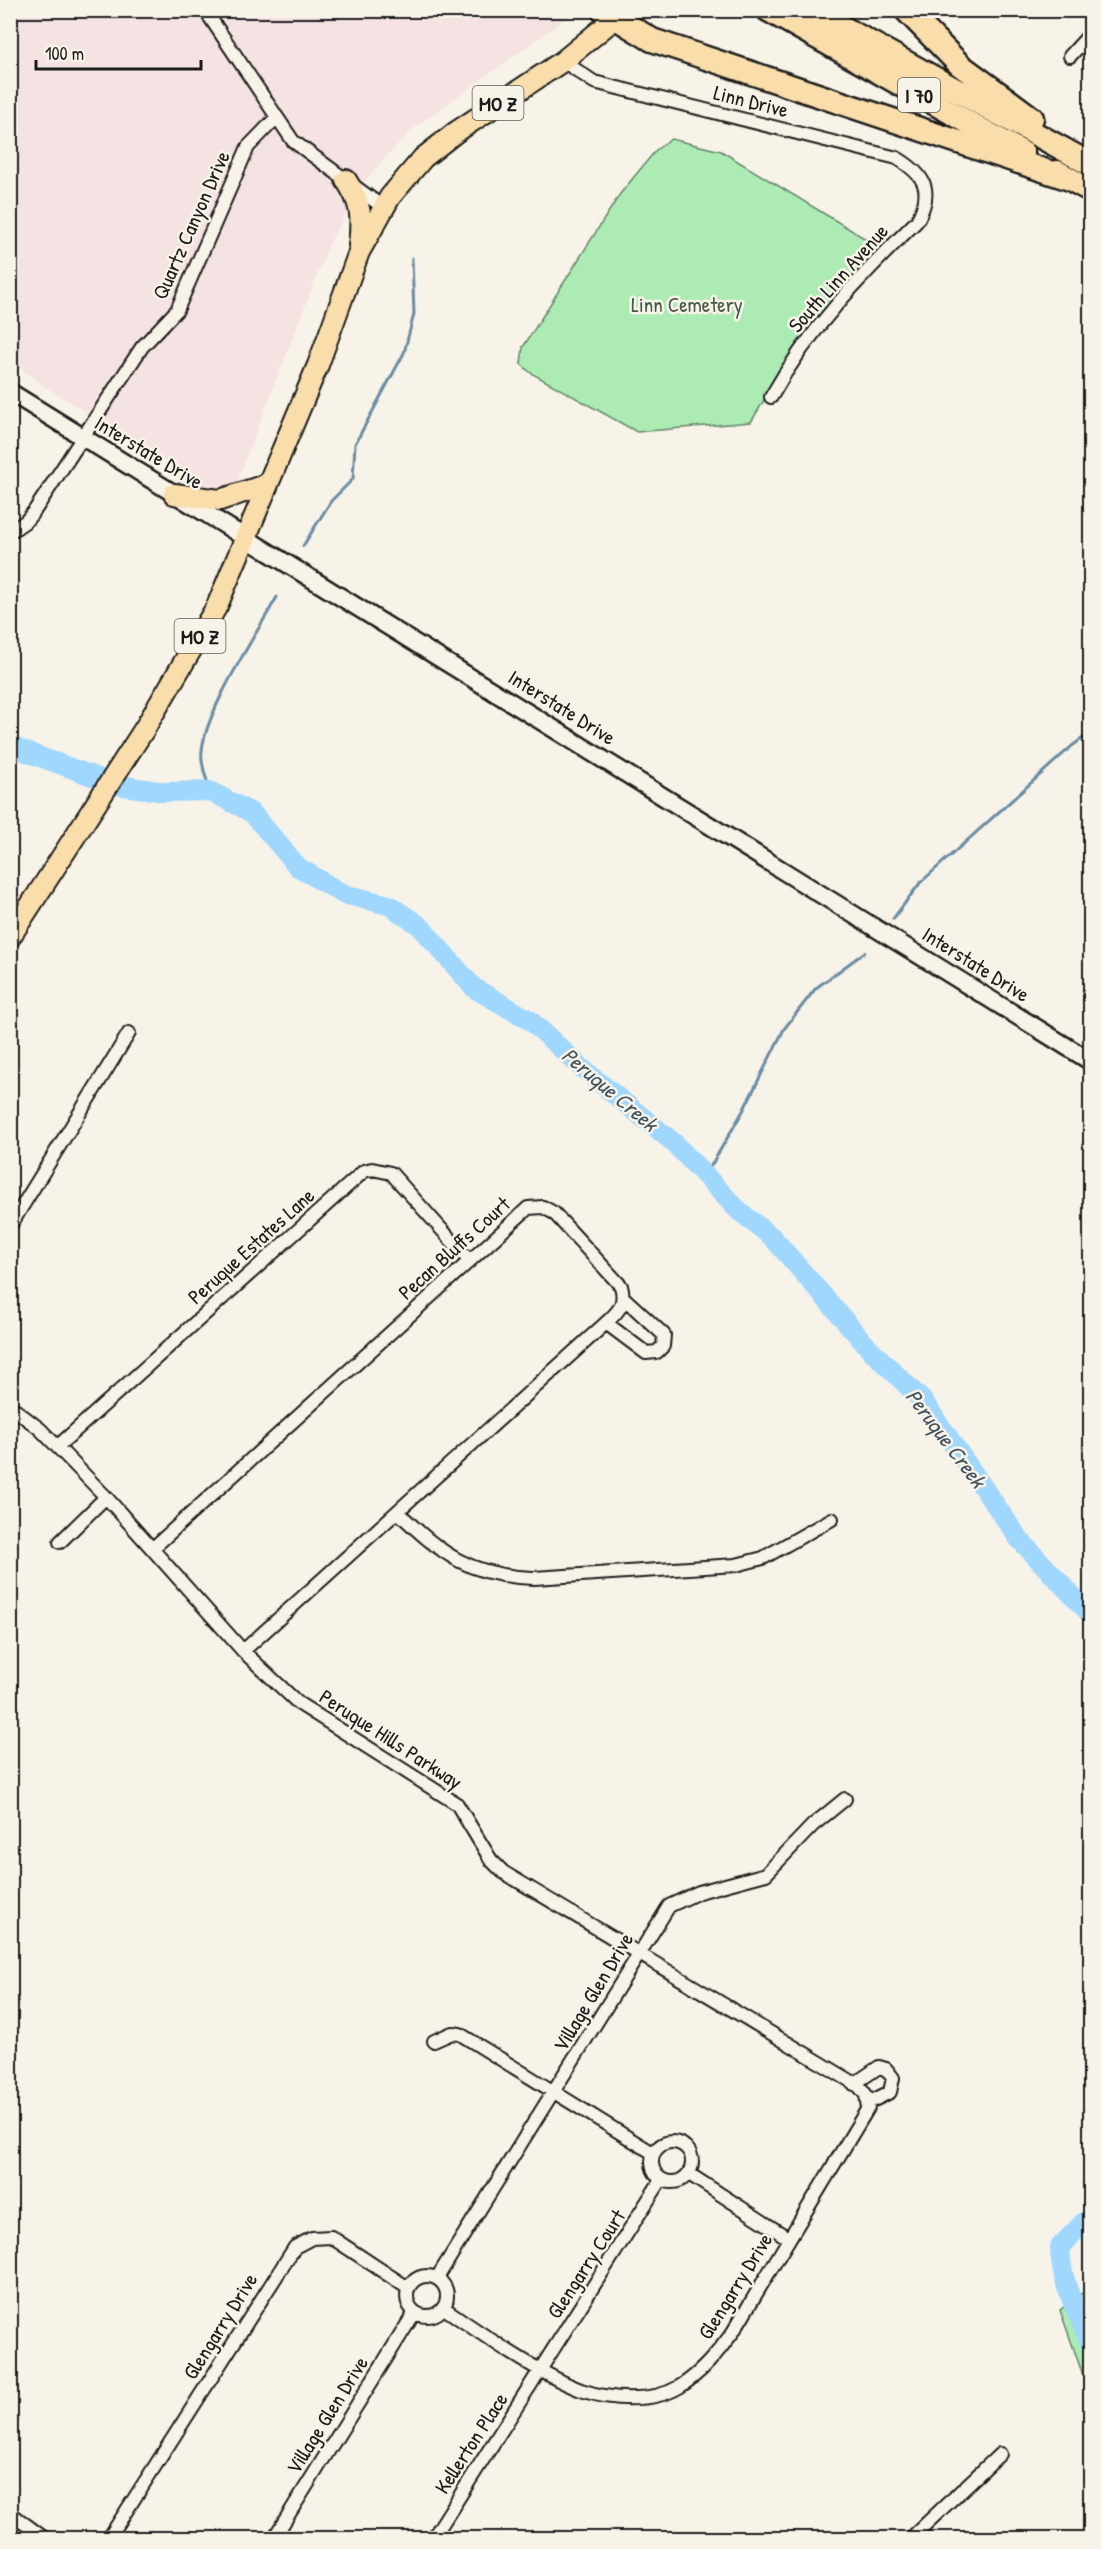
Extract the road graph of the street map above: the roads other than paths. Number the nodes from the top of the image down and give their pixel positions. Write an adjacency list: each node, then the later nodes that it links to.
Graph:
1 (205, 10): 9 (street)
2 (768, 10): 11 (highway, I 70)
3 (811, 10): 10 (highway, I 70)
4 (906, 10): 10 (highway)
5 (615, 13): 8 (main road, MO Z); 11 (highway)
6 (1090, 34): 7 (street)
7 (1070, 56)
8 (563, 61): 13 (street, Linn Drive); 15 (main road, MO Z)
9 (276, 118): 12 (street); 19 (street, Quartz Canyon Drive)
10 (1090, 163)
11 (1070, 179): 14 (highway, I 70)
12 (346, 180): 15 (street); 16 (main road)
13 (925, 183): 18 (street, South Linn Avenue)
14 (1090, 190)
15 (384, 208): 16 (main road, MO Z)
16 (359, 252): 20 (main road, MO Z)
17 (10, 392): 19 (main road, Interstate Drive)
18 (771, 397)
19 (82, 438): 21 (main road, Interstate Drive); 22 (street, Quartz Canyon Drive)
20 (268, 484): 21 (main road); 23 (main road, MO Z)
21 (174, 494): 23 (main road, Interstate Drive)
22 (10, 532)
23 (246, 538): 24 (main road, MO Z); 26 (main road, Interstate Drive)
24 (10, 937)
25 (129, 1033): 27 (street)
26 (1090, 1061)
27 (10, 1226)
28 (469, 1260): 29 (street, Pecan Bluffs Court); 32 (street, Peruque Estates Lane); 37 (street, Pecan Bluffs Court)
29 (625, 1299): 30 (street); 30 (street, Pecan Bluffs Court)
30 (606, 1323): 34 (street)
31 (10, 1406): 32 (street, Peruque Hills Parkway)
32 (57, 1447): 33 (street, Peruque Hills Parkway)
33 (106, 1497): 36 (street); 37 (street, Peruque Hills Parkway)
34 (398, 1512): 35 (street); 38 (street)
35 (832, 1520)
36 (60, 1542)
37 (152, 1549): 38 (street, Peruque Hills Parkway)
38 (243, 1651): 40 (street, Peruque Hills Parkway)
39 (845, 1799): 40 (street, Village Glen Drive)
40 (638, 1954): 42 (street, Peruque Hills Parkway); 43 (street, Village Glen Drive)
41 (434, 2041): 43 (street)
42 (854, 2084): 44 (street, Peruque Hills Parkway); 44 (street)
43 (556, 2091): 45 (street); 49 (street, Village Glen Drive)
44 (867, 2099): 48 (street, Glengarry Drive)
45 (652, 2153): 46 (street); 47 (street)
46 (689, 2174): 47 (street); 48 (street)
47 (662, 2180): 53 (street, Glengarry Court)
48 (789, 2238): 53 (street, Glengarry Drive)
49 (437, 2278): 50 (street); 51 (street)
50 (408, 2288): 52 (street); 57 (street, Glengarry Drive)
51 (444, 2308): 52 (street); 53 (street, Glengarry Drive)
52 (415, 2312): 60 (street, Village Glen Drive)
53 (542, 2369): 61 (street, Kellerton Place)
54 (1000, 2454): 62 (street)
55 (10, 2513): 59 (street)
56 (10, 2535): 58 (street)
57 (112, 2537)
58 (16, 2538)
59 (44, 2538)
60 (274, 2538)
61 (433, 2538)
62 (911, 2538)

